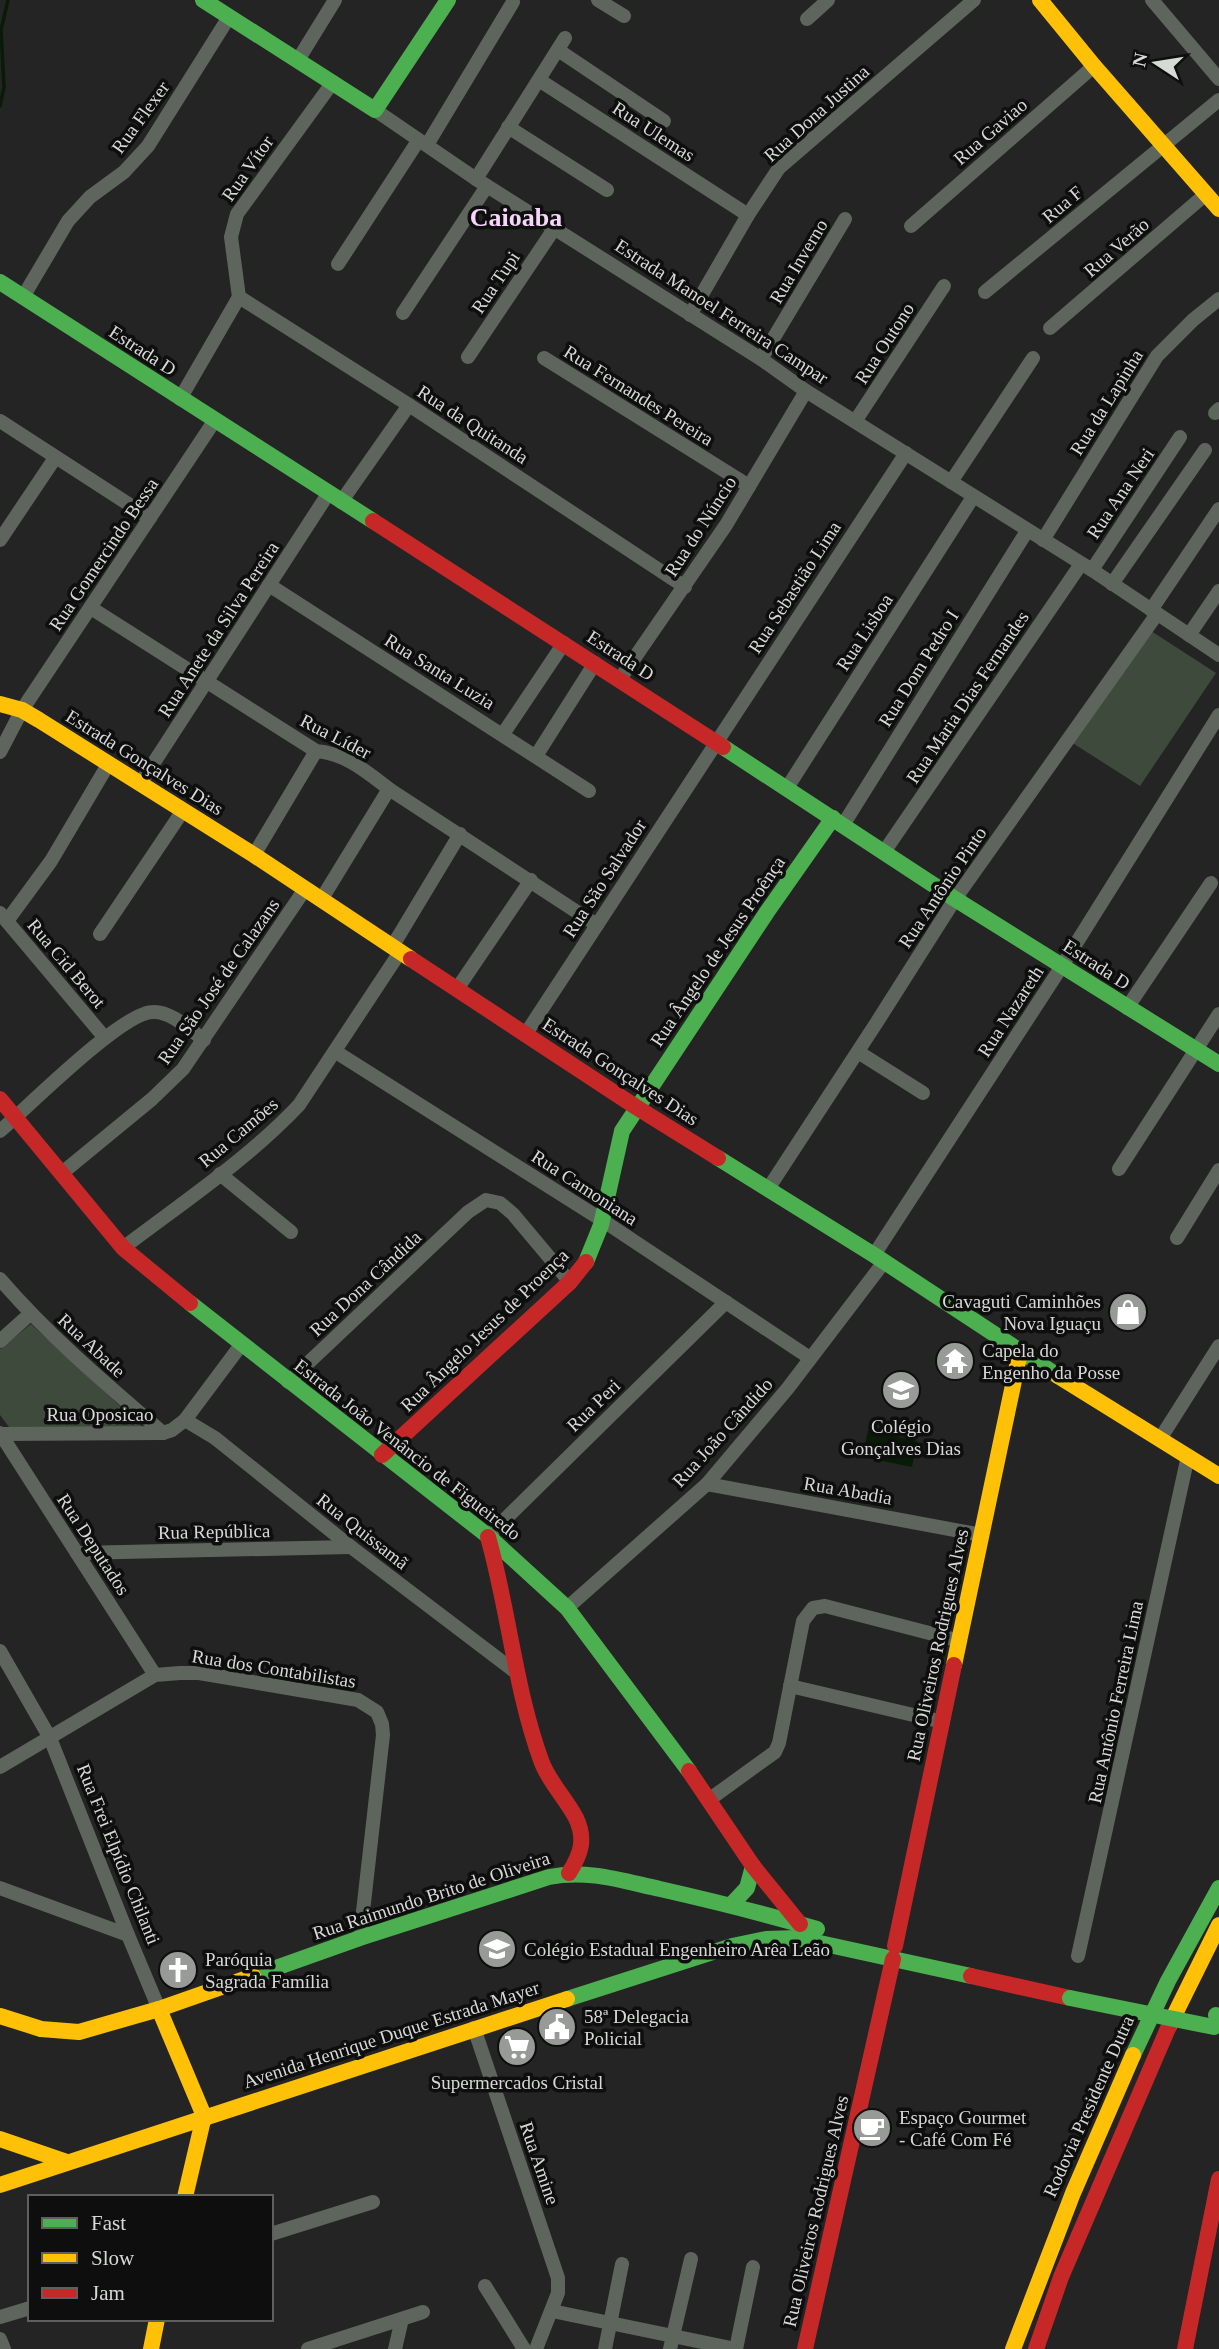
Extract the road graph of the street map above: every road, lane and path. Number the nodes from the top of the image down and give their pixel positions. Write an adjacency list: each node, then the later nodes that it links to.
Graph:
1 (203, 0): 11 (main road, Estrada Manoel Ferreira Campar)
2 (335, 0): 13 (street)
3 (448, 0): 19 (main road)
4 (598, 0): 10 (street)
5 (828, 0): 12 (street)
6 (974, 0): 28 (street, Rua Dona Justina)
7 (1041, 0): 14 (main road)
8 (1152, 0): 15 (street)
9 (513, 2): 22 (street)
10 (624, 16)
11 (229, 17): 13 (main road, Estrada Manoel Ferreira Campar); 36 (street, Rua Flexer)
12 (807, 19)
13 (298, 60): 17 (main road, Estrada Manoel Ferreira Campar)
14 (1094, 66): 23 (main road); 30 (street, Rua Gaviao)
15 (1219, 79)
16 (539, 80): 20 (street); 21 (street); 28 (street, Rua Ulemas)
17 (333, 82): 19 (main road, Estrada Manoel Ferreira Campar); 37 (street, Rua Vítor)
18 (1219, 100): 23 (street, Rua F)
19 (375, 110): 22 (street, Estrada Manoel Ferreira Campar)
20 (664, 121)
21 (508, 127): 24 (street); 25 (street)
22 (423, 143): 24 (street, Estrada Manoel Ferreira Campar); 32 (street)
23 (1164, 145): 26 (main road); 35 (street, Rua F)
24 (481, 182): 31 (street, Estrada Manoel Ferreira Campar); 39 (street)
25 (607, 190)
26 (1206, 194): 27 (main road); 41 (street, Rua Verão)
27 (1219, 209)
28 (748, 215): 40 (street, Rua Dona Justina)
29 (845, 219): 45 (street, Rua Inverno)
30 (911, 226)
31 (554, 229): 40 (street, Estrada Manoel Ferreira Campar); 42 (street, Rua Tupi)
32 (338, 264)
33 (0, 282): 36 (main road, Estrada D)
34 (944, 286): 50 (street, Rua Outono)
35 (985, 292)
36 (23, 297): 47 (main road, Estrada D)
37 (239, 297): 47 (street); 48 (street, Rua da Quitanda)
38 (1219, 299): 64 (street, Rua da Lapinha)
39 (403, 313)
40 (690, 315): 45 (street, Estrada Manoel Ferreira Campar)
41 (1050, 328)
42 (468, 357)
43 (544, 358): 57 (street, Rua Fernandes Pereira)
44 (1033, 358): 56 (street)
45 (761, 359): 46 (street, Estrada Manoel Ferreira Campar)
46 (806, 391): 50 (street, Estrada Manoel Ferreira Campar); 57 (street, Rua do Núncio)
47 (180, 399): 49 (main road, Estrada D)
48 (409, 405): 59 (street, Rua Anete da Silva Pereira); 68 (street, Rua da Quitanda)
49 (215, 420): 59 (main road, Estrada D); 61 (street, Rua Gomercindo Bessa)
50 (856, 420): 54 (street, Estrada Manoel Ferreira Campar)
51 (0, 421): 55 (street)
52 (1180, 437): 65 (street, Rua Ana Neri)
53 (1205, 450): 66 (street)
54 (906, 453): 56 (street, Estrada Manoel Ferreira Campar); 82 (street, Rua Sebastião Lima)
55 (55, 458): 61 (street); 63 (street)
56 (951, 482): 58 (street, Estrada Manoel Ferreira Campar)
57 (749, 486): 68 (street, Rua do Núncio)
58 (973, 497): 62 (street, Estrada Manoel Ferreira Campar); 88 (street, Rua Lisboa)
59 (335, 498): 67 (street, Rua Anete da Silva Pereira); 73 (main road, Estrada D)
60 (1219, 509): 71 (street, Rua Antônio Pinto)
61 (150, 518): 70 (street, Rua Gomercindo Bessa)
62 (1027, 531): 64 (street, Estrada Manoel Ferreira Campar); 92 (street, Rua Dom Pedro I)
63 (0, 540)
64 (1043, 540): 65 (street, Estrada Manoel Ferreira Campar)
65 (1086, 567): 66 (street, Estrada Manoel Ferreira Campar); 94 (street, Rua Maria Dias Fernandes)
66 (1112, 584): 71 (street, Estrada Manoel Ferreira Campar)
67 (269, 585): 77 (street, Rua Anete da Silva Pereira); 81 (street, Rua Santa Luzia)
68 (685, 587): 76 (street, Rua do Núncio)
69 (1219, 591): 72 (street)
70 (91, 608): 77 (street, Rua Líder); 79 (street, Rua Gomercindo Bessa)
71 (1154, 612): 72 (street, Estrada Manoel Ferreira Campar); 99 (street, Rua Antônio Pinto)
72 (1189, 635): 74 (street, Estrada Manoel Ferreira Campar)
73 (564, 643): 75 (main road, Estrada D); 81 (street)
74 (1219, 655)
75 (595, 663): 76 (main road, Estrada D); 85 (street)
76 (620, 679): 82 (main road, Estrada D)
77 (207, 682): 83 (street, Rua Líder); 87 (street, Rua Anete da Silva Pereira)
78 (0, 705): 79 (main road, Estrada Gonçalves Dias)
79 (22, 710): 84 (street, Rua Gomercindo Bessa); 86 (main road, Estrada Gonçalves Dias)
80 (1219, 715): 105 (street, Rua Nazareth)
81 (503, 734): 85 (street, Rua Santa Luzia)
82 (715, 742): 88 (main road, Estrada D); 102 (street, Rua São Salvador)
83 (316, 751): 89 (street, Rua Líder); 95 (street)
84 (0, 752)
85 (536, 756): 90 (street, Rua Santa Luzia)
86 (109, 763): 87 (main road, Estrada Gonçalves Dias); 101 (street)
87 (140, 784): 91 (main road, Estrada Gonçalves Dias)
88 (787, 788): 92 (main road, Estrada D)
89 (389, 789): 93 (street, Rua Líder); 100 (street)
90 (589, 791)
91 (183, 812): 95 (main road, Estrada Gonçalves Dias); 103 (street)
92 (838, 822): 94 (main road, Estrada D); 118 (main road, Rua Ângelo de Jesus Proênça)
93 (460, 834): 96 (street, Rua Líder); 104 (street, Rua Camões)
94 (884, 852): 99 (main road, Estrada D)
95 (254, 855): 98 (main road, Estrada Gonçalves Dias)
96 (531, 880): 102 (street, Rua Líder); 106 (street)
97 (1211, 883): 107 (street)
98 (305, 889): 100 (main road, Estrada Gonçalves Dias); 111 (street, Rua São José de Calazans)
99 (954, 899): 105 (main road, Estrada D); 114 (street, Rua Antônio Pinto)
100 (321, 900): 104 (main road, Estrada Gonçalves Dias)
101 (4, 917): 110 (street, Rua Cid Berot)
102 (597, 925): 109 (street, Rua São Salvador)
103 (100, 934)
104 (396, 950): 106 (main road, Estrada Gonçalves Dias); 113 (street, Rua Camões)
105 (1062, 966): 107 (main road, Estrada D); 130 (street, Rua Nazareth)
106 (457, 989): 109 (main road, Estrada Gonçalves Dias)
107 (1127, 1008): 112 (main road, Estrada D)
108 (1219, 1014): 112 (street)
109 (525, 1035): 118 (main road, Estrada Gonçalves Dias)
110 (105, 1038): 111 (street); 119 (street)
111 (204, 1040): 123 (street, Rua São José de Calazans)
112 (1196, 1049): 115 (main road, Estrada D); 121 (street)
113 (336, 1052): 124 (street, Rua Camões); 126 (street, Rua Camoniana)
114 (858, 1052): 116 (street); 125 (street, Rua Antônio Pinto)
115 (1219, 1064)
116 (923, 1093)
117 (0, 1099): 119 (main road, Estrada João Venâncio de Figueiredo)
118 (636, 1107): 125 (main road, Estrada Gonçalves Dias); 126 (main road, Rua Ângelo Jesus de Proença)
119 (15, 1118): 120 (street); 123 (main road, Estrada João Venâncio de Figueiredo)
120 (0, 1131)
121 (1119, 1169)
122 (1219, 1170): 128 (street)
123 (62, 1172): 129 (main road, Estrada João Venâncio de Figueiredo)
124 (220, 1174): 127 (street); 129 (street, Rua Camões)
125 (768, 1189): 130 (main road, Estrada Gonçalves Dias)
126 (602, 1220): 132 (main road, Rua Ângelo Jesus de Proença); 133 (street, Rua Camoniana)
127 (291, 1232)
128 (1177, 1238)
129 (122, 1248): 136 (main road, Estrada João Venâncio de Figueiredo)
130 (879, 1259): 138 (main road, Estrada Gonçalves Dias); 139 (street, Rua João Cândido)
131 (0, 1279): 134 (street, Rua Abade)
132 (570, 1282): 140 (street, Rua Dona Cândida); 145 (main road, Rua Ângelo Jesus de Proença)
133 (726, 1302): 139 (street, Rua Camoniana); 150 (street, Rua Peri)
134 (30, 1314): 135 (street); 142 (street, Rua Abade)
135 (0, 1341)
136 (241, 1345): 140 (main road, Estrada João Venâncio de Figueiredo); 141 (street, Rua Oposicao)
137 (1219, 1346): 144 (street)
138 (1020, 1352): 144 (main road, Estrada Gonçalves Dias); 149 (main road, Rua Oliveiros Rodrigues Alves)
139 (810, 1357): 148 (street, Rua João Cândido)
140 (288, 1382): 145 (main road, Estrada João Venâncio de Figueiredo)
141 (185, 1420): 142 (street, Rua Oposicao); 151 (street, Rua Quissamã)
142 (163, 1433): 143 (street, Rua Oposicao)
143 (1, 1434): 152 (street, Rua Deputados)
144 (1160, 1439): 146 (main road, Estrada Gonçalves Dias)
145 (382, 1455): 150 (main road, Estrada João Venâncio de Figueiredo)
146 (1188, 1456): 147 (main road, Estrada Gonçalves Dias); 174 (street, Rua Antônio Ferreira Lima)
147 (1219, 1476)
148 (707, 1484): 149 (street, Rua Abadia); 153 (street, Rua João Cândido)
149 (982, 1535): 154 (main road, Rua Oliveiros Rodrigues Alves)
150 (488, 1536): 153 (main road, Estrada João Venâncio de Figueiredo); 156 (main road)
151 (351, 1547): 152 (street, Rua República); 156 (street, Rua Quissamã)
152 (77, 1553): 157 (street, Rua Deputados)
153 (567, 1608): 162 (main road, Estrada João Venâncio de Figueiredo)
154 (960, 1641): 158 (street); 159 (main road, Rua Oliveiros Rodrigues Alves)
155 (0, 1651): 160 (street, Rua Frei Elpídio Chilanti)
156 (517, 1673): 164 (main road)
157 (155, 1675): 160 (street, Rua dos Contabilistas); 171 (street, Rua dos Contabilistas)
158 (790, 1686): 159 (street); 162 (street)
159 (943, 1722): 173 (main road, Rua Oliveiros Rodrigues Alves)
160 (50, 1738): 161 (street, Rua dos Contabilistas); 170 (street, Rua Frei Elpídio Chilanti)
161 (0, 1768)
162 (710, 1800): 163 (main road, Estrada João Venâncio de Figueiredo)
163 (753, 1866): 167 (main road); 169 (main road, Estrada João Venâncio de Figueiredo)
164 (569, 1873): 167 (main road, Rua Raimundo Brito de Oliveira); 171 (main road, Rua Raimundo Brito de Oliveira)
165 (0, 1888): 170 (street)
166 (1219, 1888): 210 (main road, Rodovia Presidente Dutra)
167 (736, 1907): 169 (main road, Rua Raimundo Brito de Oliveira); 172 (main road)
168 (1219, 1925): 191 (main road)
169 (799, 1931): 172 (main road, Avenida Henrique Duque Estrada Mayer); 173 (main road)
170 (128, 1935): 175 (street, Rua Frei Elpídio Chilanti)
171 (360, 1938): 175 (main road, Rua Raimundo Brito de Oliveira)
172 (740, 1944): 178 (main road, Avenida Henrique Duque Estrada Mayer)
173 (894, 1953): 177 (main road); 209 (main road, Rua Oliveiros Rodrigues Alves)
174 (1078, 1956)
175 (159, 2009): 176 (main road, Rua Raimundo Brito de Oliveira); 179 (main road, Rua Frei Elpídio Chilanti)
176 (0, 2016)
177 (1217, 2022)
178 (474, 2028): 179 (main road, Avenida Henrique Duque Estrada Mayer); 193 (street, Rua Amine)
179 (204, 2116): 181 (main road, Avenida Henrique Duque Estrada Mayer); 184 (main road)
180 (0, 2139): 181 (main road)
181 (67, 2162): 183 (main road, Avenida Henrique Duque Estrada Mayer)
182 (1219, 2179): 213 (main road)
183 (0, 2185)
184 (185, 2195)
185 (373, 2202): 186 (street)
186 (273, 2233)
187 (691, 2259): 200 (street)
188 (622, 2264): 198 (street)
189 (753, 2267): 208 (street)
190 (485, 2286): 205 (street)
191 (1051, 2306): 211 (main road); 212 (main road)
192 (28, 2309): 195 (street)
193 (552, 2311): 198 (street); 206 (street, Rua Amine)
194 (423, 2312): 196 (street)
195 (0, 2317)
196 (402, 2319): 203 (street); 204 (street)
197 (157, 2321): 202 (main road)
198 (610, 2323): 200 (street); 207 (street)
199 (0, 2339): 201 (street)
200 (672, 2342): 208 (street)
201 (4, 2349)
202 (151, 2349)
203 (308, 2349)
204 (395, 2349)
205 (524, 2349)
206 (536, 2349)
207 (605, 2349)
208 (736, 2349)
209 (805, 2349)
210 (1013, 2349)
211 (1036, 2349)
212 (1043, 2349)
213 (1185, 2349)

